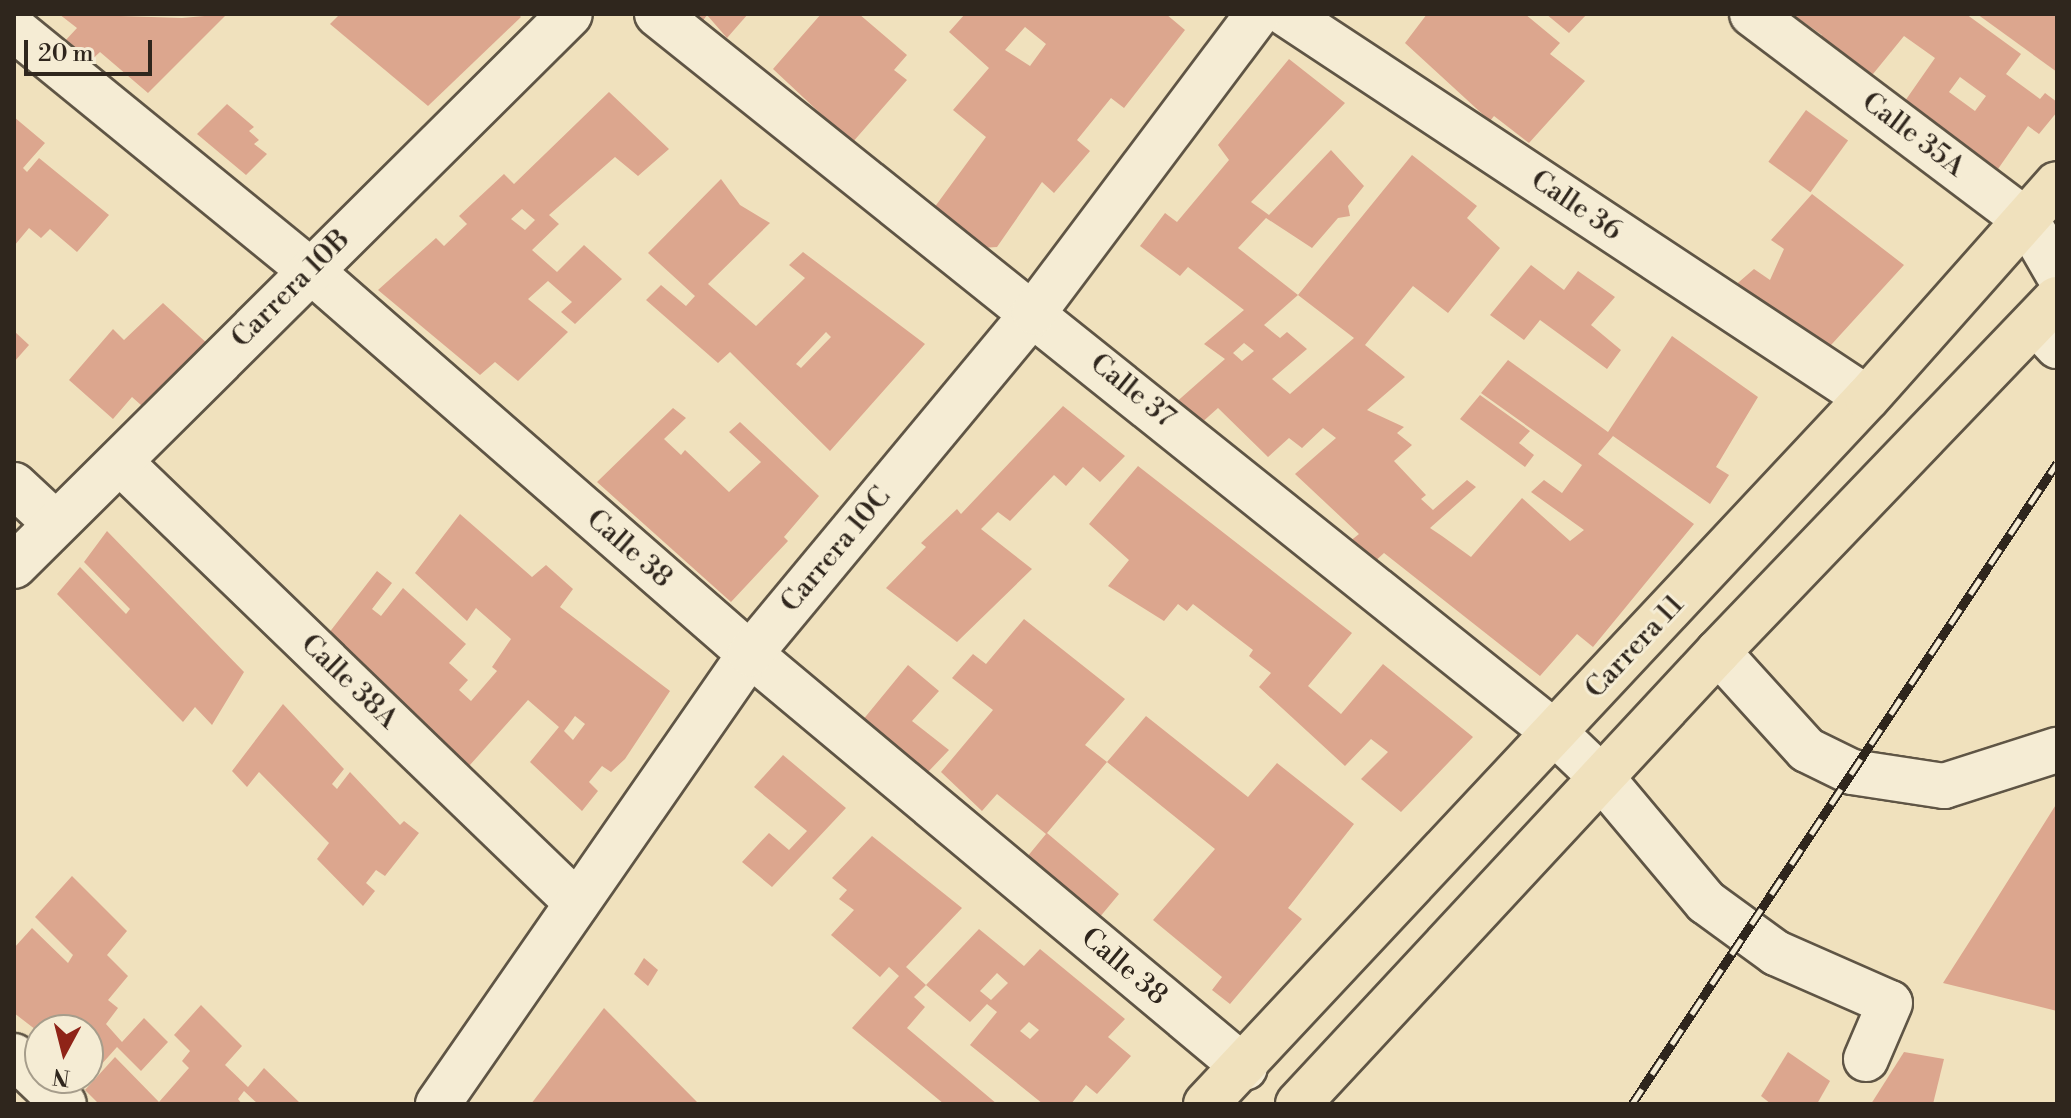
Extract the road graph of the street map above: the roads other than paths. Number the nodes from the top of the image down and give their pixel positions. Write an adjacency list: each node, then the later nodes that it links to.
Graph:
1 (570, 14): 9 (street, Carrera 10B)
2 (657, 14): 11 (street, Calle 37)
3 (1258, 14): 11 (street, Carrera 10C)
4 (1286, 14): 13 (street, Calle 36)
5 (1752, 14): 8 (street, Calle 35A)
6 (14, 29): 9 (street, Calle 38)
7 (2057, 184): 8 (main road, Carrera 11)
8 (2028, 222): 10 (street, Calle 35A); 13 (main road, Carrera 11)
9 (310, 270): 14 (street, Carrera 10B); 19 (street, Calle 38)
10 (2057, 272)
11 (1034, 312): 19 (street, Carrera 10C); 20 (street, Calle 37)
12 (2050, 322): 18 (main road)
13 (1867, 398): 20 (main road, Carrera 11)
14 (120, 462): 16 (street, Carrera 10B); 23 (street, Calle 38A)
15 (14, 485): 16 (street)
16 (55, 523): 17 (street, Carrera 10B)
17 (14, 566)
18 (1718, 652): 21 (street); 22 (main road)
19 (750, 654): 23 (street, Carrera 10C); 26 (street, Calle 38)
20 (1555, 733): 22 (street, Calle 37); 26 (main road, Carrera 11)
21 (2057, 750)
22 (1601, 777): 25 (street, Calle 37); 30 (main road)
23 (577, 903): 28 (street, Carrera 10C)
24 (14, 1056): 27 (street)
25 (1866, 1059)
26 (1245, 1068): 29 (main road, Carrera 11)
27 (64, 1104)
28 (438, 1104)
29 (1206, 1104)
30 (1298, 1104)

